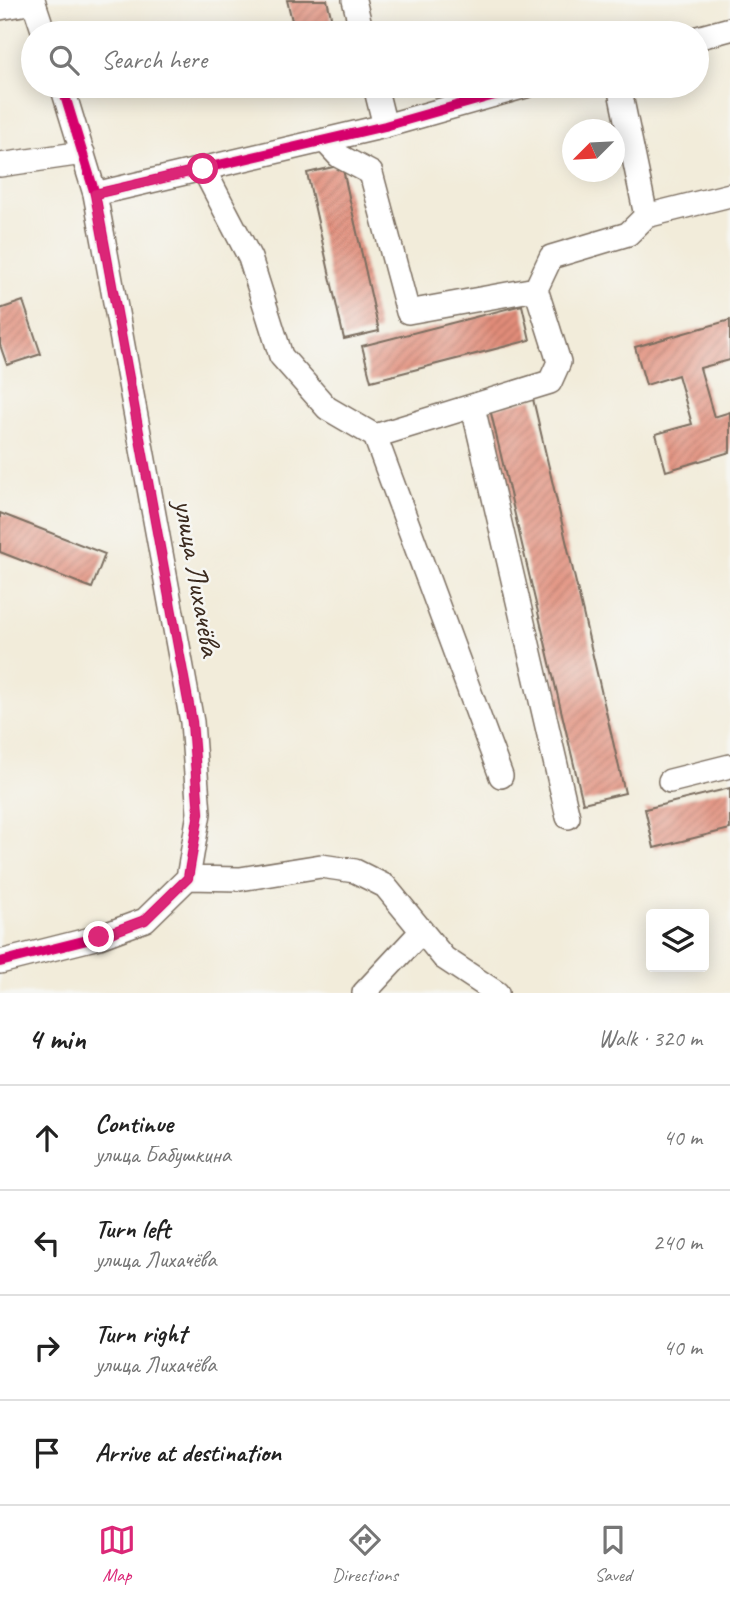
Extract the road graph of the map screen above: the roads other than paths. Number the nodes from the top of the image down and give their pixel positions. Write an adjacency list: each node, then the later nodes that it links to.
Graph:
1 (354, 0): 5 (street)
2 (33, 1): 3 (street); 4 (street)
3 (0, 8)
4 (40, 21)
5 (359, 21)
6 (730, 29): 7 (street)
7 (709, 35)
8 (66, 98): 14 (street, улица Лихачёва)
9 (378, 98): 12 (street)
10 (484, 98): 12 (street)
11 (621, 98): 19 (street)
12 (385, 126): 13 (street)
13 (324, 140): 16 (street); 20 (street)
14 (83, 153): 15 (street); 17 (street, улица Лихачёва)
15 (0, 165)
16 (203, 169): 17 (street); 22 (street)
17 (95, 194): 27 (street, улица Лихачёва)
18 (730, 195): 19 (street)
19 (646, 216): 20 (street)
20 (536, 289): 21 (street)
21 (473, 407): 22 (street); 26 (street)
22 (375, 436): 24 (street)
23 (730, 766): 25 (street)
24 (501, 776)
25 (670, 781)
26 (568, 817)
27 (188, 878): 28 (street); 29 (street)
28 (422, 931): 30 (street); 31 (street)
29 (0, 962)
30 (364, 993)
31 (497, 993)

